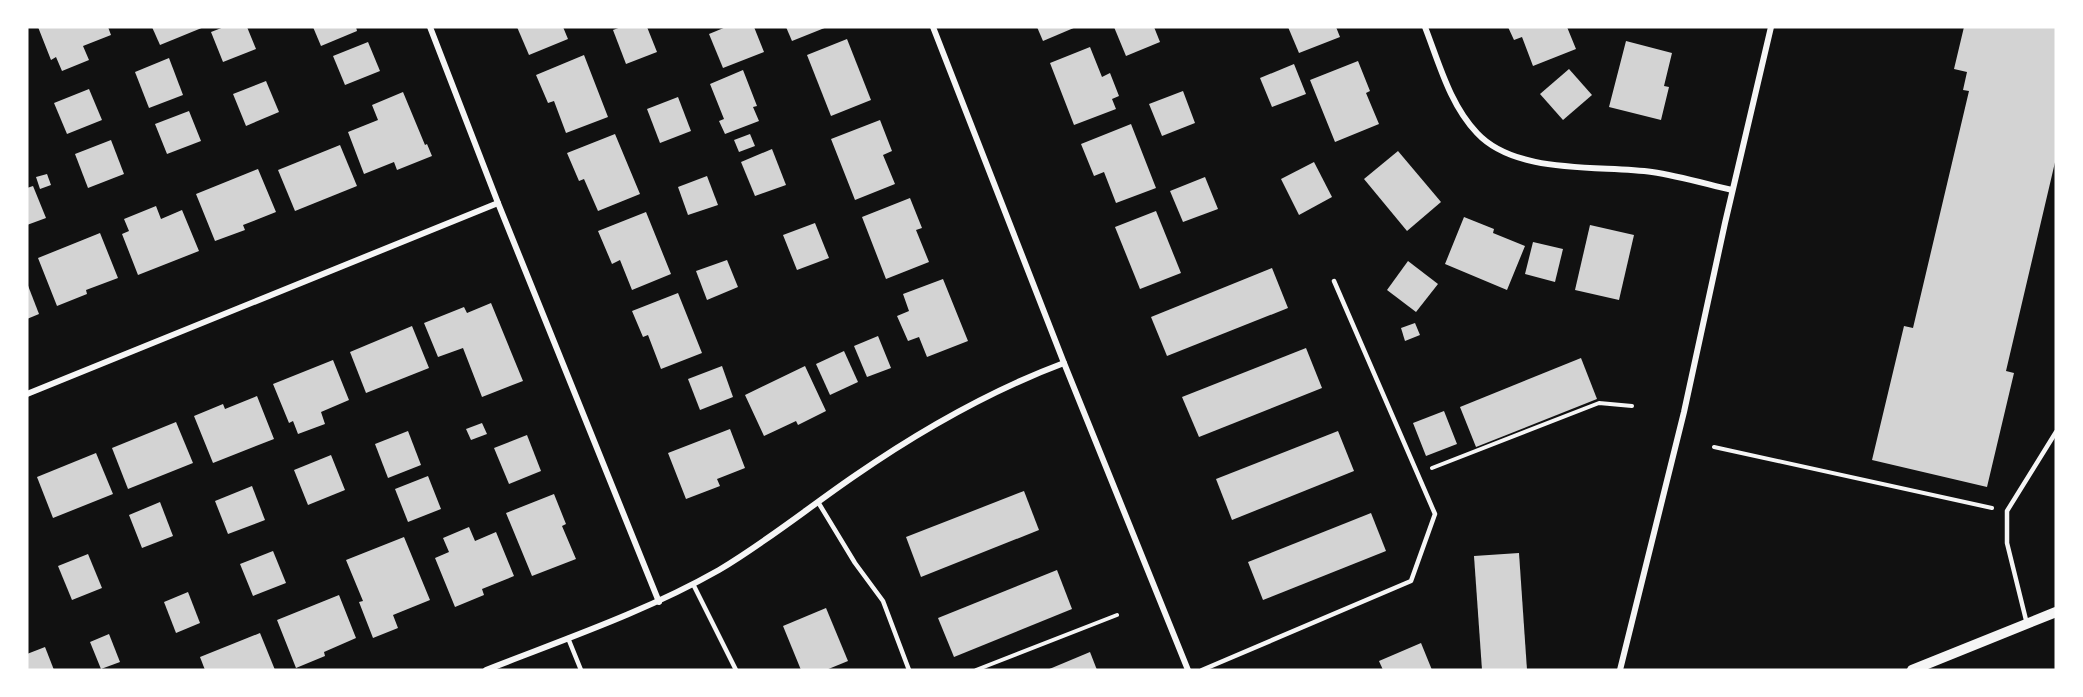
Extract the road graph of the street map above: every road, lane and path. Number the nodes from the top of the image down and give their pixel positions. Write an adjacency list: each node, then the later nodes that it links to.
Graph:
1 (430, 27): 6 (street)
2 (933, 27): 8 (street)
3 (1425, 27): 5 (street)
4 (1771, 27): 5 (street)
5 (1732, 190): 29 (street)
6 (498, 203): 9 (street); 17 (street)
7 (1334, 281): 13 (lane)
8 (1064, 363): 14 (street); 27 (street)
9 (27, 394)
10 (1632, 406): 13 (path)
11 (2056, 432): 15 (lane)
12 (1714, 447): 15 (path)
13 (1417, 473): 28 (lane)
14 (818, 502): 16 (street); 25 (lane)
15 (2007, 511): 20 (lane)
16 (693, 584): 17 (street); 24 (lane)
17 (659, 602): 21 (street)
18 (2056, 612): 20 (street)
19 (1117, 615): 26 (path)
20 (2026, 624): 30 (street)
21 (568, 638): 22 (street); 23 (lane)
22 (486, 670)
23 (581, 670)
24 (736, 670)
25 (909, 670)
26 (976, 670)
27 (1188, 670)
28 (1202, 670)
29 (1620, 670)
30 (1912, 670)

